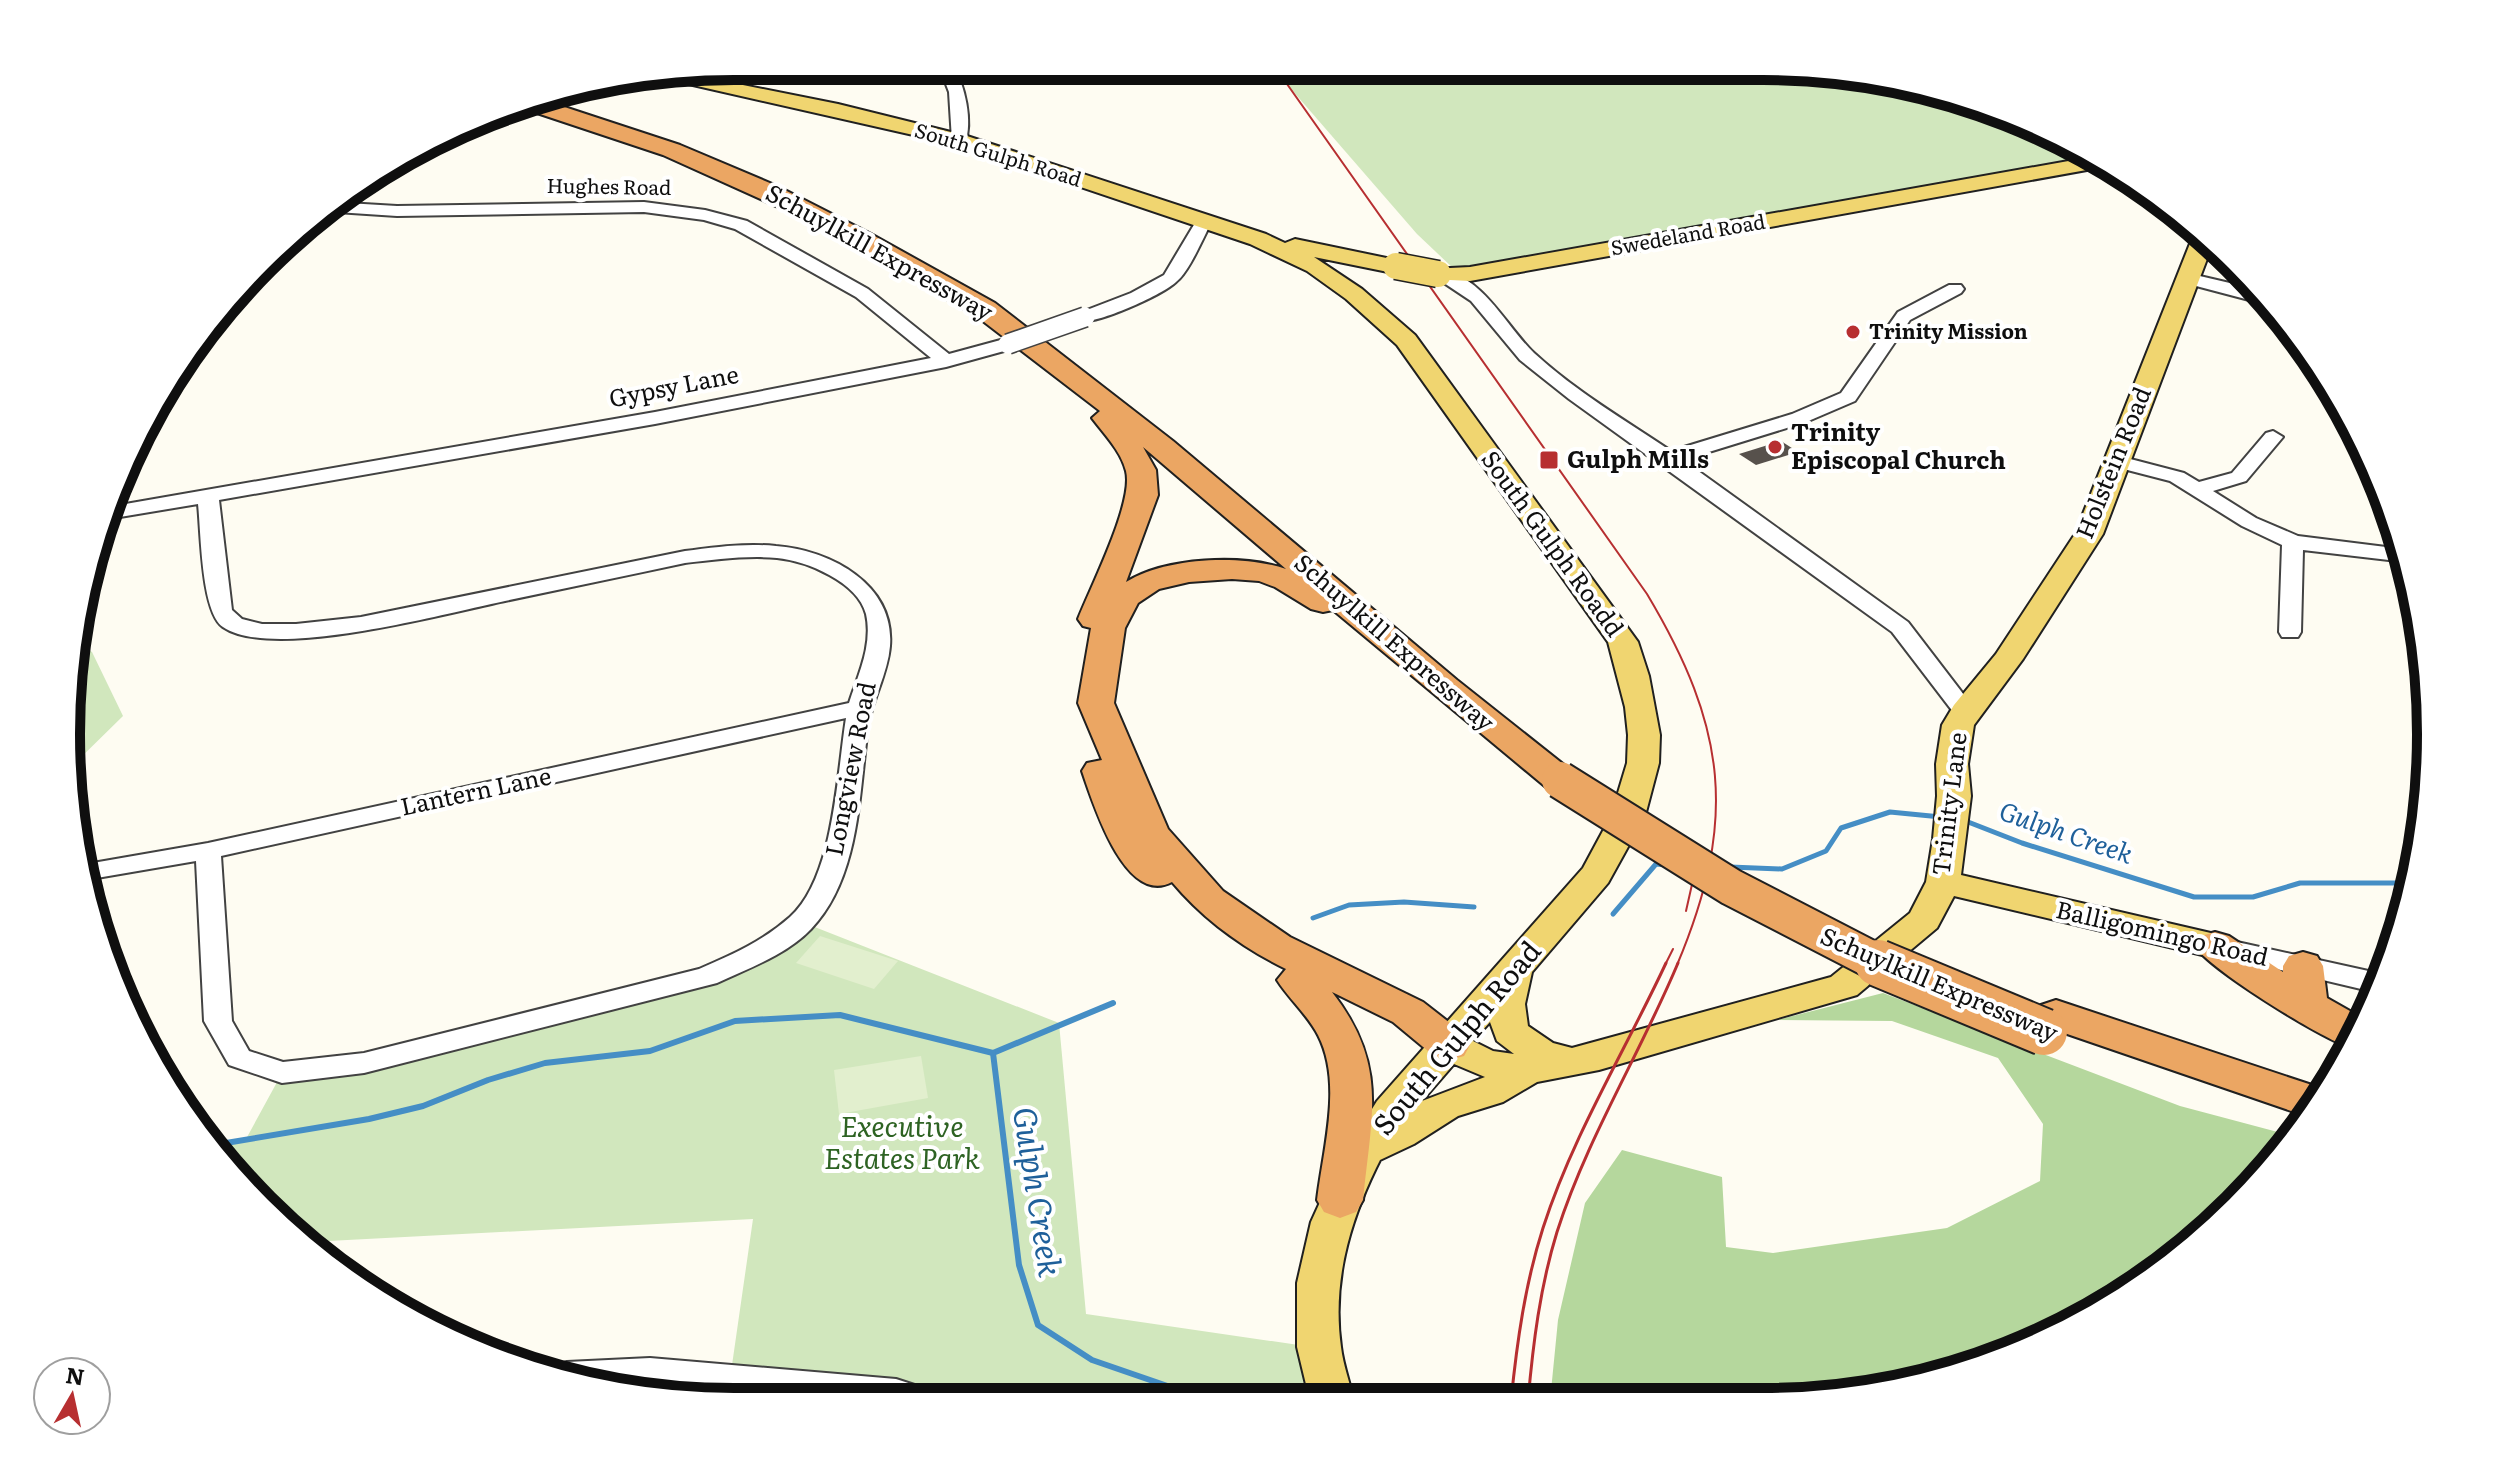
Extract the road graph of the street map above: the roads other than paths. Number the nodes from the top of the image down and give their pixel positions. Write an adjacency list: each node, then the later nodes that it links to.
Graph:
1 (953, 80): 6 (street)
2 (695, 81): 6 (main road, South Gulph Road)
3 (562, 103): 7 (highway, Schuylkill Expressway)
4 (545, 108): 23 (highway, Schuylkill Expressway)
5 (620, 108): 7 (highway)
6 (960, 140): 10 (main road, South Gulph Road)
7 (700, 147): 37 (highway, Schuylkill Expressway)
8 (2084, 165): 16 (main road, Swedeland Road)
9 (346, 208): 24 (street, Hughes Road)
10 (1203, 223): 11 (main road, South Gulph Road); 23 (street, Gypsy Lane, bridge)
11 (1258, 239): 13 (main road); 14 (main road, South Gulph Road)
12 (2199, 247): 18 (main road, Holstein Road)
13 (1356, 258): 14 (main road); 15 (main road)
14 (1315, 266): 15 (main road, Swedeland Road); 21 (main road, South Gulph Roadd)
15 (1395, 266): 17 (main road, Swedeland Road, bridge); 21 (main road)
16 (1488, 271): 17 (main road, Swedeland Road); 22 (street)
17 (1441, 274): 22 (street, Trinity Lane)
18 (2187, 278): 20 (street); 27 (main road, Holstein Road)
19 (1955, 289): 26 (street)
20 (2244, 292)
21 (1354, 294): 40 (main road, South Gulph Roadd)
22 (1477, 297): 26 (street, Trinity Lane)
23 (1023, 346): 24 (street, Gypsy Lane); 34 (highway, Schuylkill Expressway); 45 (highway)
24 (946, 361): 29 (street, Gypsy Lane)
25 (2273, 437): 28 (street)
26 (1668, 458): 36 (street, Trinity Lane)
27 (2115, 461): 28 (street); 36 (main road, Holstein Road)
28 (2197, 489): 31 (street)
29 (208, 497): 30 (street, Gypsy Lane); 35 (street, Longview Road)
30 (120, 512)
31 (2293, 542): 32 (street); 33 (street)
32 (2392, 554)
33 (2290, 632)
34 (1454, 696): 37 (highway, Schuylkill Expressway); 50 (highway)
35 (859, 708): 38 (street, Lantern Lane); 38 (street, Longview Road)
36 (1965, 712): 41 (main road, Trinity Lane)
37 (1572, 776): 48 (highway, Schuylkill Expressway, bridge)
38 (208, 851): 39 (street, Lantern Lane)
39 (95, 870)
40 (1596, 875): 44 (main road, South Gulph Road)
41 (1943, 882): 42 (main road, Balligomingo Road); 51 (main road, Trinity Lane)
42 (2215, 946): 43 (street, Balligomingo Road); 47 (highway)
43 (2303, 966): 46 (street, Balligomingo Road); 47 (highway)
44 (1517, 969): 50 (main road, South Gulph Road); 51 (main road)
45 (1298, 980): 50 (highway); 56 (highway)
46 (2368, 981)
47 (2311, 1008): 49 (highway)
48 (2050, 1023): 53 (highway, Schuylkill Expressway); 54 (highway, Schuylkill Expressway)
49 (2347, 1029)
50 (1449, 1045): 52 (main road, Trinity Lane); 55 (main road, South Gulph Road)
51 (1575, 1061): 52 (main road, Trinity Lane)
52 (1527, 1070): 55 (main road)
53 (2305, 1100)
54 (2294, 1115)
55 (1363, 1151): 56 (main road, South Gulph Road)
56 (1340, 1200): 59 (main road, South Gulph Road)
57 (603, 1374): 58 (street)
58 (837, 1388)
59 (1329, 1388)

